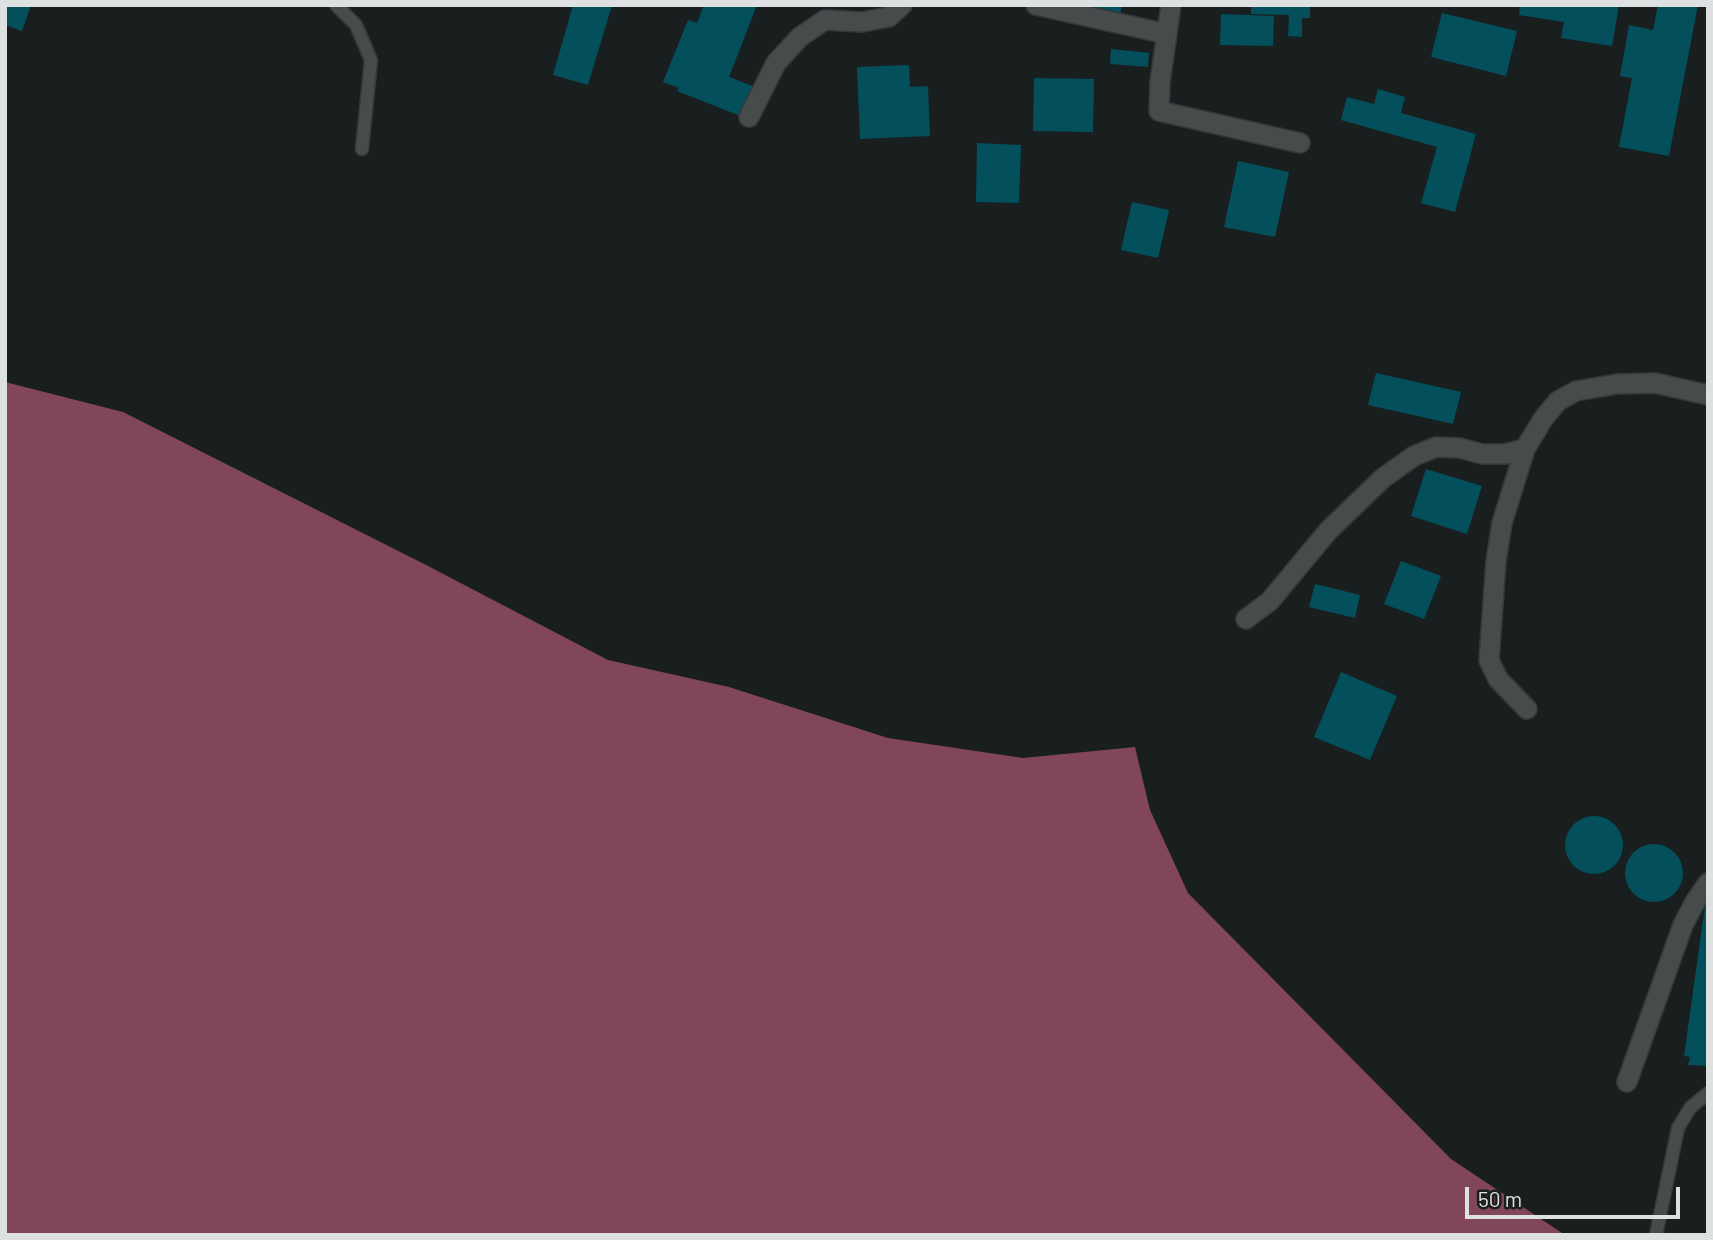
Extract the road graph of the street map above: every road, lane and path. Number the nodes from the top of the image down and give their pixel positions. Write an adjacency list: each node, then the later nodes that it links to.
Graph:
1 (336, 5): 8 (lane)
2 (902, 5): 6 (street)
3 (1036, 5): 5 (street)
4 (1171, 5): 5 (street)
5 (1167, 34): 7 (street)
6 (749, 117)
7 (1300, 143)
8 (362, 149)
9 (1708, 395): 10 (street)
10 (1525, 449): 11 (street); 12 (street)
11 (1246, 619)
12 (1527, 709)
13 (1708, 883): 14 (street)
14 (1627, 1082)
15 (1708, 1093): 16 (lane)
16 (1656, 1235)

